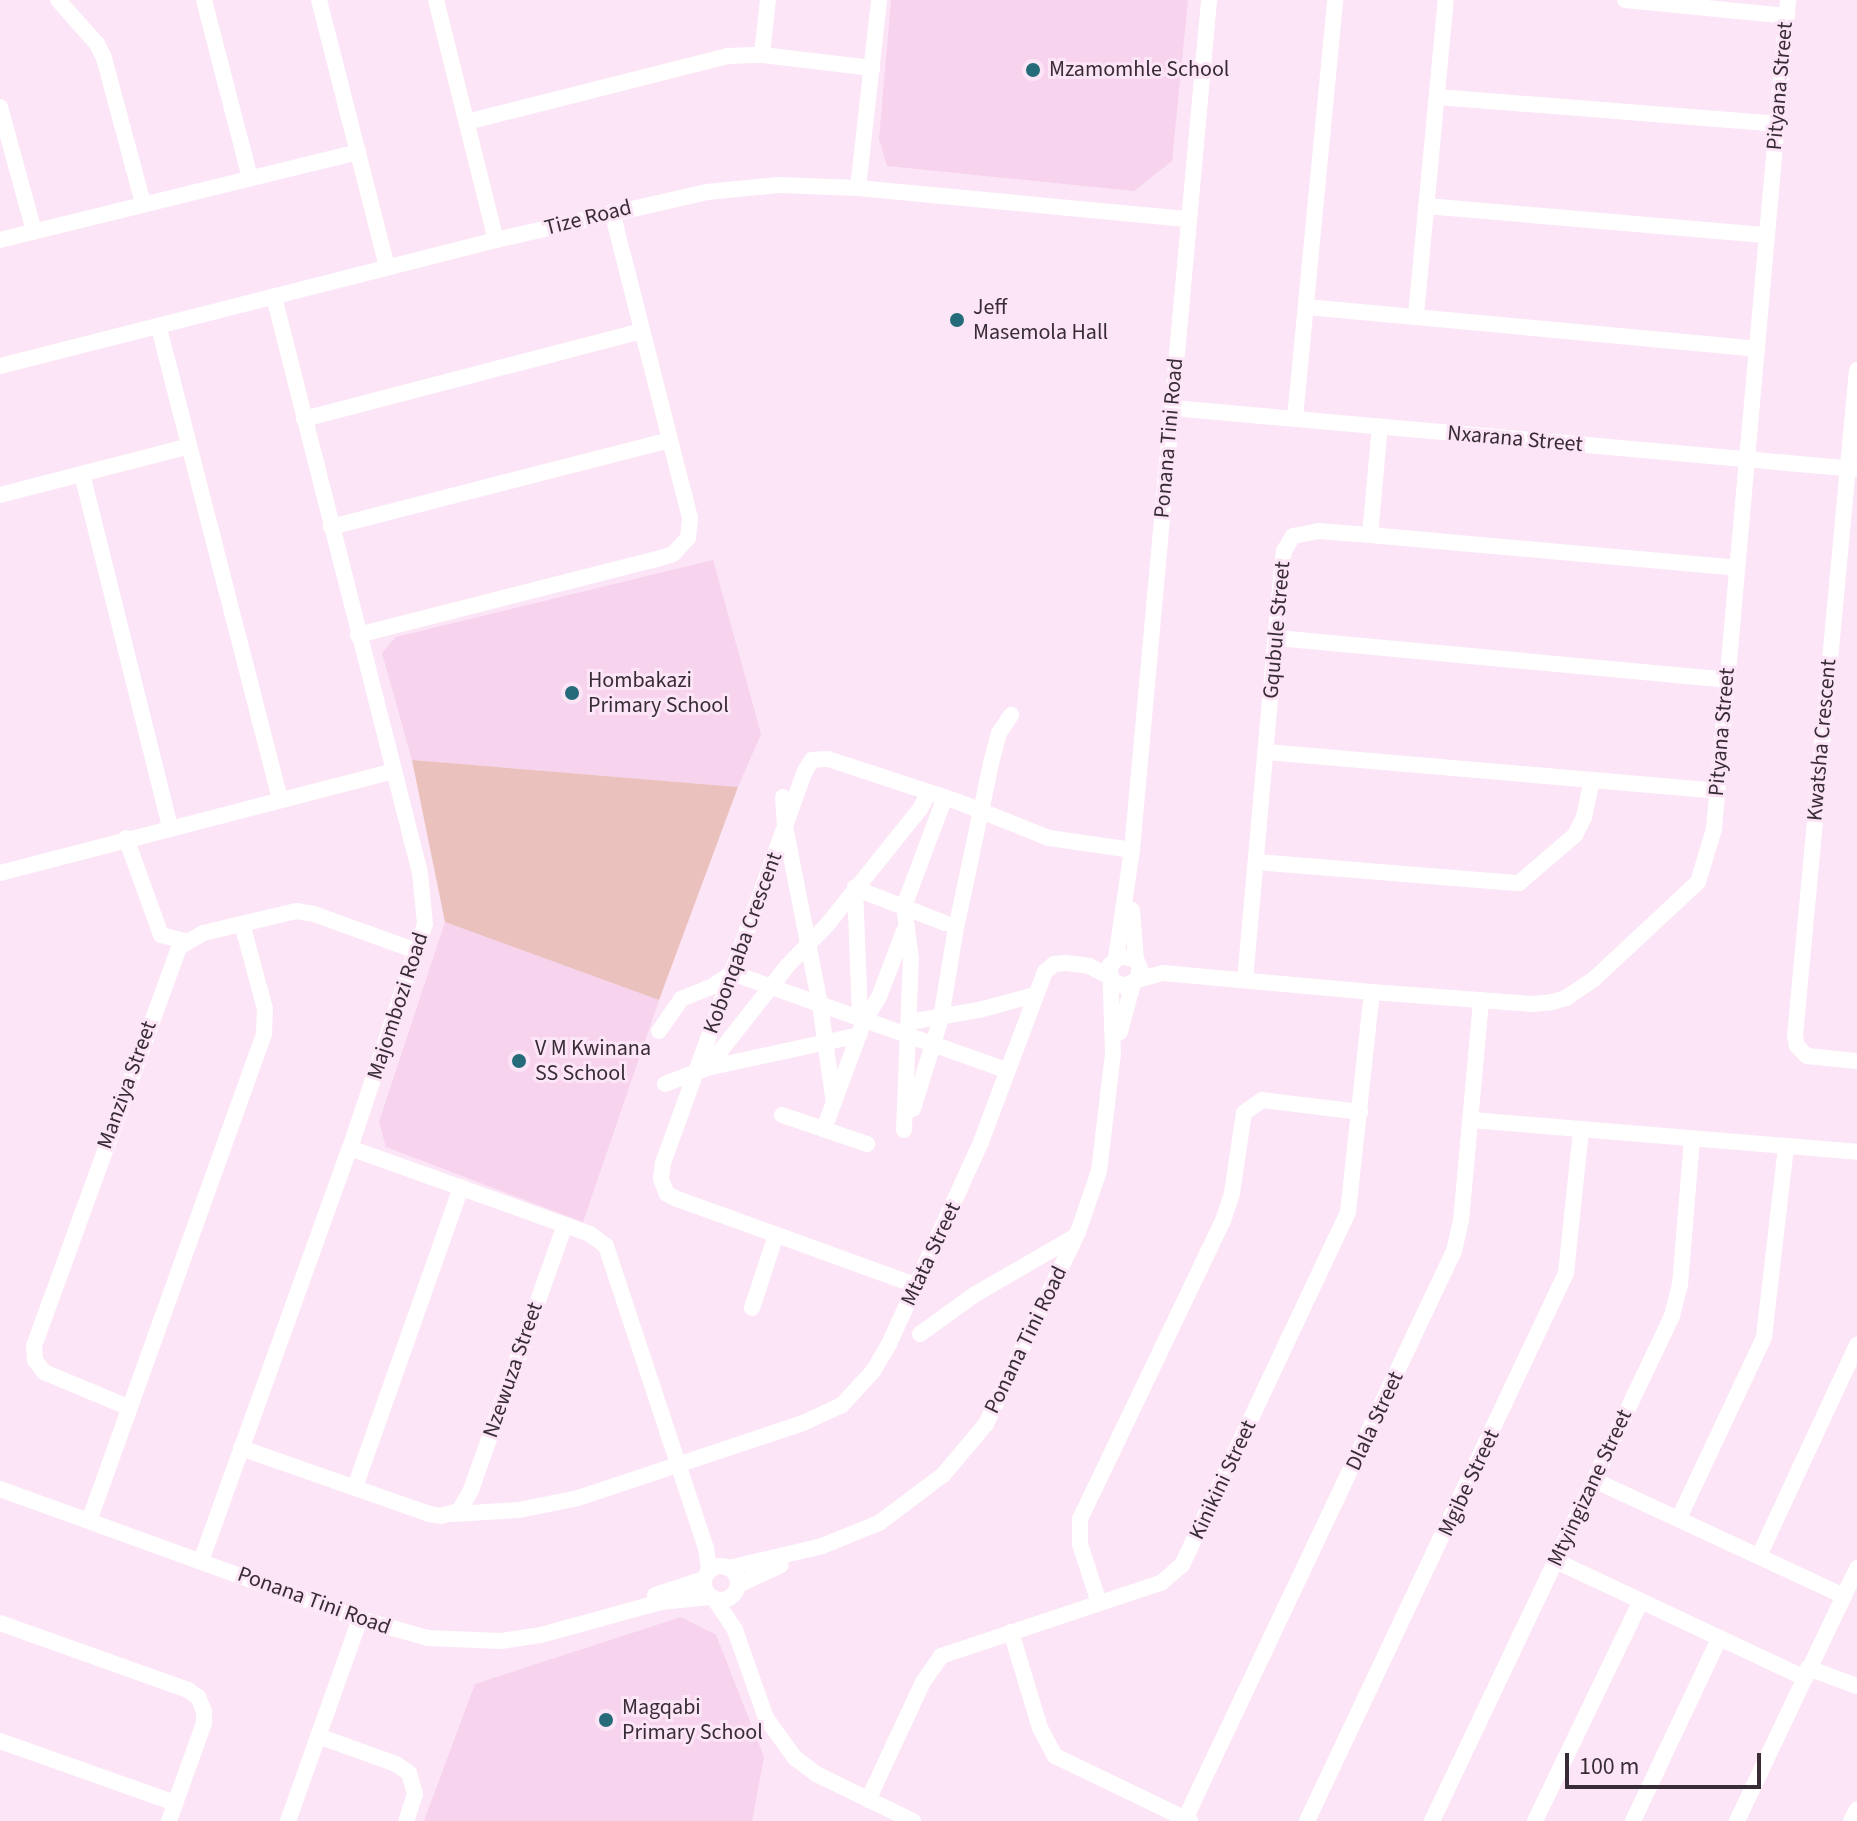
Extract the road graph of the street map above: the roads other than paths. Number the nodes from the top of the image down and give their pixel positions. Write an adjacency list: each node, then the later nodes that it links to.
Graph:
1 (58, 0): 21 (street)
2 (204, 0): 19 (street)
3 (319, 0): 18 (street)
4 (436, 0): 16 (street)
5 (768, 0): 12 (street)
6 (879, 0): 13 (street)
7 (1209, 0): 24 (street, Ponana Tini Road)
8 (1335, 0): 31 (street)
9 (1446, 0): 14 (street)
10 (1625, 0): 11 (street)
11 (1787, 8): 17 (street, Pityana Street)
12 (762, 55): 13 (street); 16 (street)
13 (872, 68): 20 (street)
14 (1437, 97): 17 (street); 22 (street)
15 (0, 107): 25 (street)
16 (467, 122): 28 (street)
17 (1777, 124): 26 (street, Pityana Street)
18 (358, 152): 19 (street); 29 (street)
19 (250, 178): 21 (street)
20 (858, 188): 23 (street, Tize Road); 24 (street, Tize Road)
21 (143, 204): 25 (street)
22 (1426, 206): 26 (street); 32 (street)
23 (612, 212): 28 (street, Tize Road); 34 (street)
24 (1189, 219): 38 (street, Ponana Tini Road)
25 (34, 231): 27 (street)
26 (1767, 235): 35 (street, Pityana Street)
27 (0, 240)
28 (496, 240): 29 (street, Tize Road)
29 (387, 267): 30 (street, Tize Road)
30 (274, 297): 33 (street, Tize Road); 40 (street, Majombozi Road)
31 (1307, 307): 32 (street); 39 (street)
32 (1416, 315): 35 (street)
33 (159, 328): 36 (street, Tize Road); 43 (street)
34 (642, 331): 40 (street); 42 (street)
35 (1757, 349): 44 (street, Pityana Street)
36 (0, 366)
37 (1857, 371): 45 (street, Kwatsha Crescent)
38 (1173, 408): 39 (street, Nxarana Street); 68 (street, Ponana Tini Road)
39 (1295, 418): 41 (street, Nxarana Street)
40 (304, 419): 48 (street, Majombozi Road)
41 (1380, 426): 44 (street, Nxarana Street); 49 (street)
42 (670, 440): 48 (street); 53 (street)
43 (189, 446): 46 (street); 63 (street)
44 (1747, 460): 45 (street, Nxarana Street); 52 (street, Pityana Street)
45 (1852, 468): 50 (street, Kwatsha Crescent)
46 (82, 474): 47 (street); 66 (street)
47 (0, 495)
48 (331, 527): 53 (street, Majombozi Road)
49 (1370, 535): 52 (street, Gqubule Street); 54 (street, Gqubule Street)
50 (1839, 554): 51 (street); 97 (street, Kwatsha Crescent)
51 (1857, 556)
52 (1737, 568): 55 (street, Pityana Street)
53 (358, 635): 58 (street, Majombozi Road)
54 (1277, 638): 55 (street); 57 (street, Gqubule Street)
55 (1727, 680): 60 (street, Pityana Street)
56 (1011, 715): 64 (street)
57 (1266, 752): 59 (street); 69 (street, Gqubule Street)
58 (393, 771): 63 (street); 78 (street, Majombozi Road)
59 (1592, 780): 60 (street); 69 (street)
60 (1717, 791): 88 (street, Pityana Street)
61 (937, 795): 64 (street, Kobonqaba Crescent); 65 (street, Kobonqaba Crescent); 72 (street); 73 (street)
62 (783, 797): 65 (street)
63 (280, 799): 66 (street)
64 (980, 812): 68 (street, Kobonqaba Crescent); 90 (street)
65 (785, 826): 77 (street); 81 (street, Kobonqaba Crescent)
66 (170, 827): 67 (street)
67 (126, 838): 70 (street); 76 (street)
68 (1132, 850): 71 (street, Ponana Tini Road)
69 (1256, 862): 83 (street, Gqubule Street)
70 (0, 873)
71 (1129, 876): 79 (street, Ponana Tini Road); 80 (street, Ponana Tini Road)
72 (859, 888): 73 (street); 77 (street); 91 (street)
73 (905, 912): 74 (street); 91 (street); 92 (street)
74 (945, 923)
75 (242, 924): 76 (street); 78 (street); 122 (street)
76 (185, 941): 122 (street, Manziya Street)
77 (807, 946): 85 (street); 89 (street)
78 (417, 951): 112 (street, Majombozi Road)
79 (1137, 961): 80 (street, Pityana Street); 82 (street, Pityana Street); 84 (street, Ponana Tini Road)
80 (1113, 969): 84 (street); 87 (street, Mtata Street); 96 (street, Ponana Tini Road)
81 (732, 973): 85 (street); 93 (street); 98 (street, Kobonqaba Crescent)
82 (1163, 973): 83 (street, Pityana Street); 84 (street, Pityana Street)
83 (1245, 980): 86 (street, Pityana Street)
84 (1135, 982): 96 (street, Ponana Tini Road)
85 (772, 987): 89 (street); 98 (street)
86 (1372, 992): 88 (street, Pityana Street); 103 (street, Kinikini Street)
87 (1035, 995): 90 (street); 99 (street, Mtata Street)
88 (1481, 1000): 105 (street, Dlala Street)
89 (820, 1005): 91 (street); 94 (street)
90 (941, 1018): 92 (street); 95 (street)
91 (861, 1025): 92 (street); 94 (street); 101 (street)
92 (909, 1029): 95 (street); 107 (street)
93 (659, 1031)
94 (826, 1041): 98 (street); 101 (street)
95 (934, 1045): 99 (street); 102 (street)
96 (1113, 1054): 117 (street, Ponana Tini Road)
97 (1857, 1061)
98 (702, 1070): 100 (street); 116 (street, Kobonqaba Crescent)
99 (1006, 1070): 118 (street, Mtata Street)
100 (665, 1084)
101 (834, 1103): 106 (street)
102 (913, 1109)
103 (1360, 1112): 140 (street, Kinikini Street); 140 (street)
104 (782, 1115): 106 (street)
105 (1471, 1120): 108 (street); 155 (street, Dlala Street)
106 (824, 1129): 110 (street)
107 (904, 1130)
108 (1581, 1130): 109 (street); 160 (street, Mgibe Street)
109 (1692, 1139): 111 (street); 125 (street, Mtyingizane Street)
110 (867, 1144)
111 (1786, 1147): 113 (street); 129 (street)
112 (350, 1148): 114 (street); 123 (street, Majombozi Road)
113 (1857, 1152)
114 (461, 1187): 115 (street); 126 (street)
115 (565, 1225): 124 (street); 128 (street, Nzewuza Street)
116 (776, 1235): 118 (street, Kobonqaba Crescent); 119 (street)
117 (1076, 1236): 120 (street); 131 (street, Ponana Tini Road)
118 (915, 1285): 124 (street, Mtata Street)
119 (752, 1308)
120 (920, 1334)
121 (1857, 1345): 132 (street)
122 (130, 1408): 130 (street)
123 (241, 1448): 126 (street); 133 (street, Majombozi Road)
124 (678, 1465): 128 (street, Mtata Street); 136 (street)
125 (1594, 1480): 129 (street); 134 (street, Mtyingizane Street)
126 (355, 1487): 128 (street)
127 (0, 1489): 130 (street, Ponana Tini Road)
128 (454, 1514)
129 (1679, 1518): 132 (street)
130 (89, 1521): 133 (street, Ponana Tini Road)
131 (822, 1546): 136 (street, Ponana Tini Road); 137 (street, Ponana Tini Road)
132 (1759, 1556): 138 (street)
133 (201, 1561): 143 (street, Ponana Tini Road)
134 (1556, 1561): 141 (street); 161 (street, Mtyingizane Street)
135 (1857, 1568): 138 (street)
136 (716, 1571): 137 (street); 139 (street); 142 (street, Ponana Tini Road)
137 (736, 1590): 139 (street, Ponana Tini Road); 145 (street)
138 (1844, 1596): 148 (street)
139 (712, 1598): 142 (street, Ponana Tini Road); 145 (street)
140 (1099, 1603): 146 (street, Kinikini Street)
141 (1640, 1603): 147 (street); 162 (street)
142 (637, 1607): 143 (street, Ponana Tini Road)
143 (360, 1619): 150 (street)
144 (0, 1623): 153 (street)
145 (735, 1630): 152 (street)
146 (1011, 1632): 152 (street, Kinikini Street); 155 (street)
147 (1719, 1639): 148 (street); 163 (street)
148 (1806, 1673): 149 (street); 164 (street)
149 (1857, 1686)
150 (318, 1736): 157 (street); 158 (street)
151 (0, 1741): 153 (street)
152 (868, 1800): 159 (street)
153 (175, 1803): 156 (street)
154 (1857, 1809): 165 (street)
155 (1188, 1820)
156 (169, 1821)
157 (288, 1821)
158 (406, 1821)
159 (913, 1821)
160 (1307, 1821)
161 (1432, 1821)
162 (1535, 1821)
163 (1633, 1821)
164 (1737, 1821)
165 (1851, 1821)

